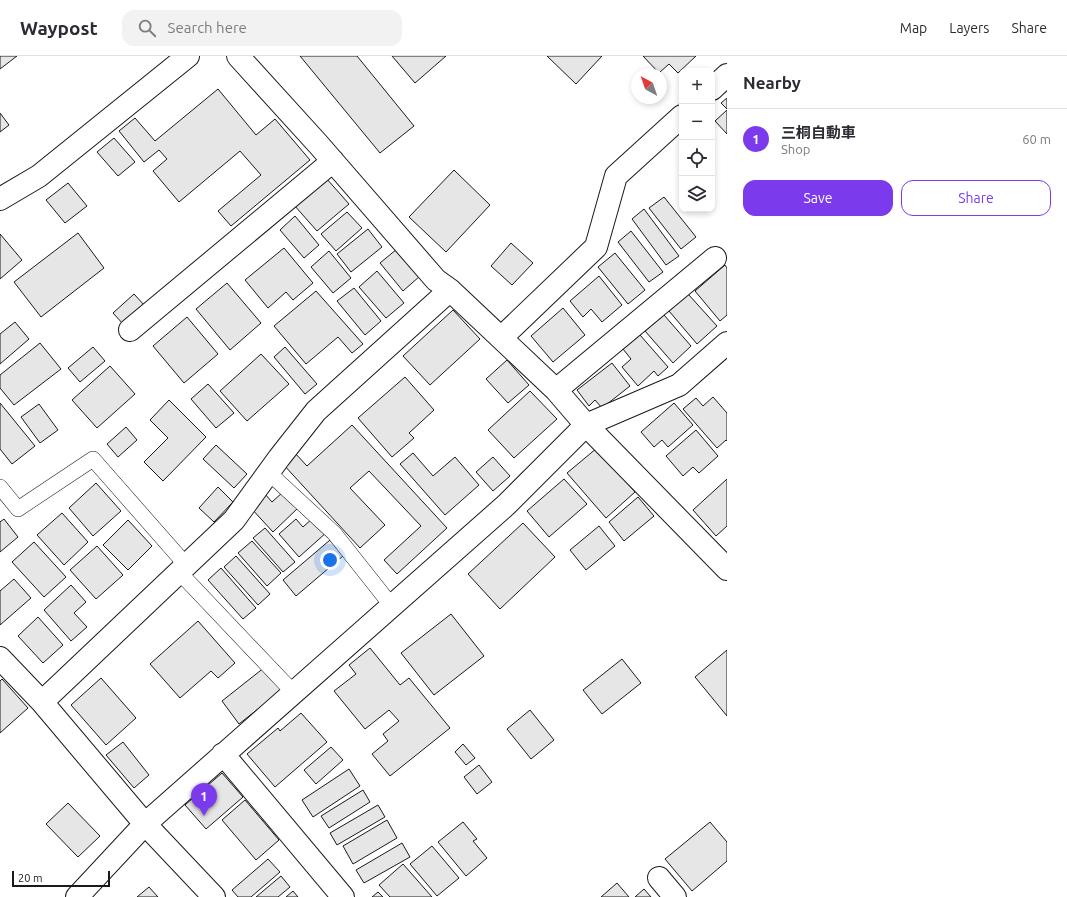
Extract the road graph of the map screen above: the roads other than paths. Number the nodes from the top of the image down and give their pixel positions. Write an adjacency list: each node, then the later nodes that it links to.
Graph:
1 (188, 56): 7 (street)
2 (238, 56): 6 (street)
3 (727, 75): 4 (street)
4 (715, 85)
5 (679, 119): 11 (street)
6 (333, 160): 9 (street); 10 (street)
7 (0, 199)
8 (715, 258): 13 (street)
9 (450, 290): 11 (street); 15 (street)
10 (130, 330)
11 (501, 338): 13 (street)
12 (727, 343): 14 (street)
13 (556, 390): 14 (street)
14 (586, 425): 17 (street); 19 (street)
15 (268, 472): 18 (street); 19 (lane)
16 (0, 487): 18 (lane)
17 (727, 569)
18 (183, 570): 21 (lane); 22 (street)
19 (391, 605): 21 (street)
20 (0, 658): 22 (street)
21 (294, 692): 23 (street)
22 (42, 702): 24 (street)
23 (223, 754): 24 (street); 28 (street)
24 (145, 824): 26 (street); 27 (street)
25 (658, 878): 29 (street)
26 (77, 897)
27 (214, 897)
28 (343, 897)
29 (675, 897)

